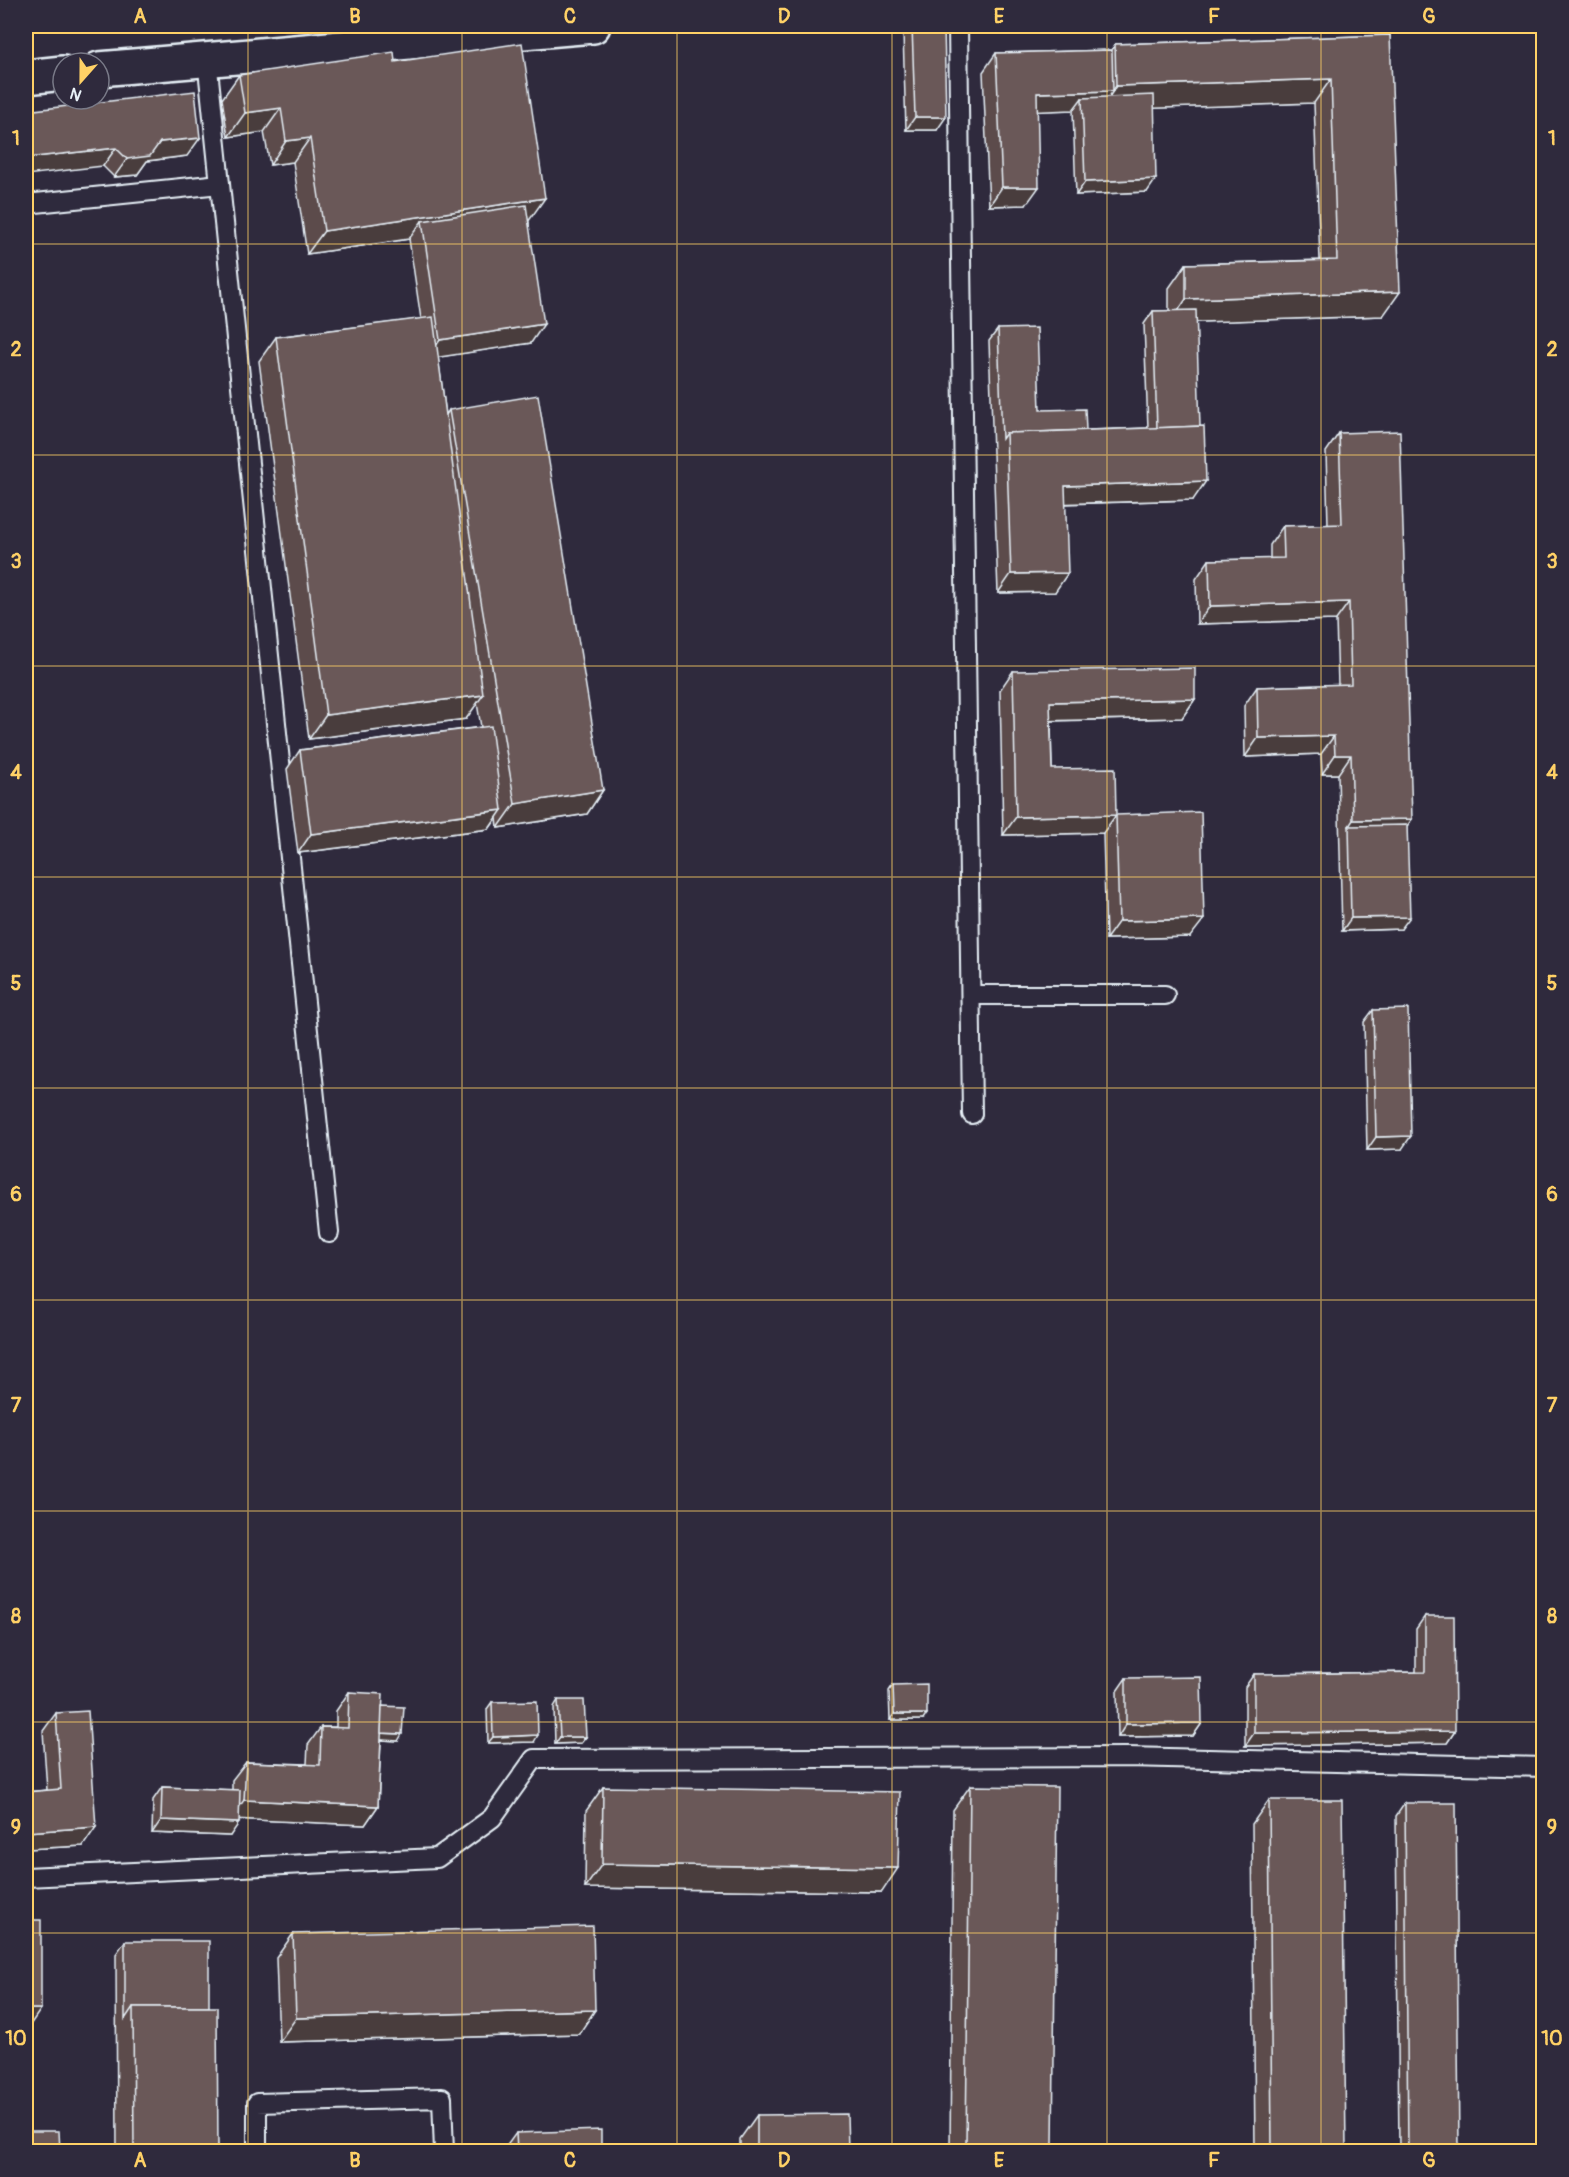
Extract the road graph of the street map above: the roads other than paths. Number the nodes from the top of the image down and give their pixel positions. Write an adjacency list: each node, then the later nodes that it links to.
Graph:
1 (593, 26): 3 (street)
2 (958, 26): 10 (lane)
3 (207, 59): 4 (street); 7 (lane)
4 (111, 68)
5 (51, 74): 6 (street)
6 (26, 77)
7 (220, 184): 8 (lane); 12 (lane)
8 (26, 204)
9 (1165, 994): 10 (lane)
10 (970, 995): 11 (lane)
11 (972, 1114)
12 (329, 1233)
13 (1544, 1767): 14 (lane)
14 (26, 1876)
15 (257, 2151): 16 (lane)
16 (444, 2151)

